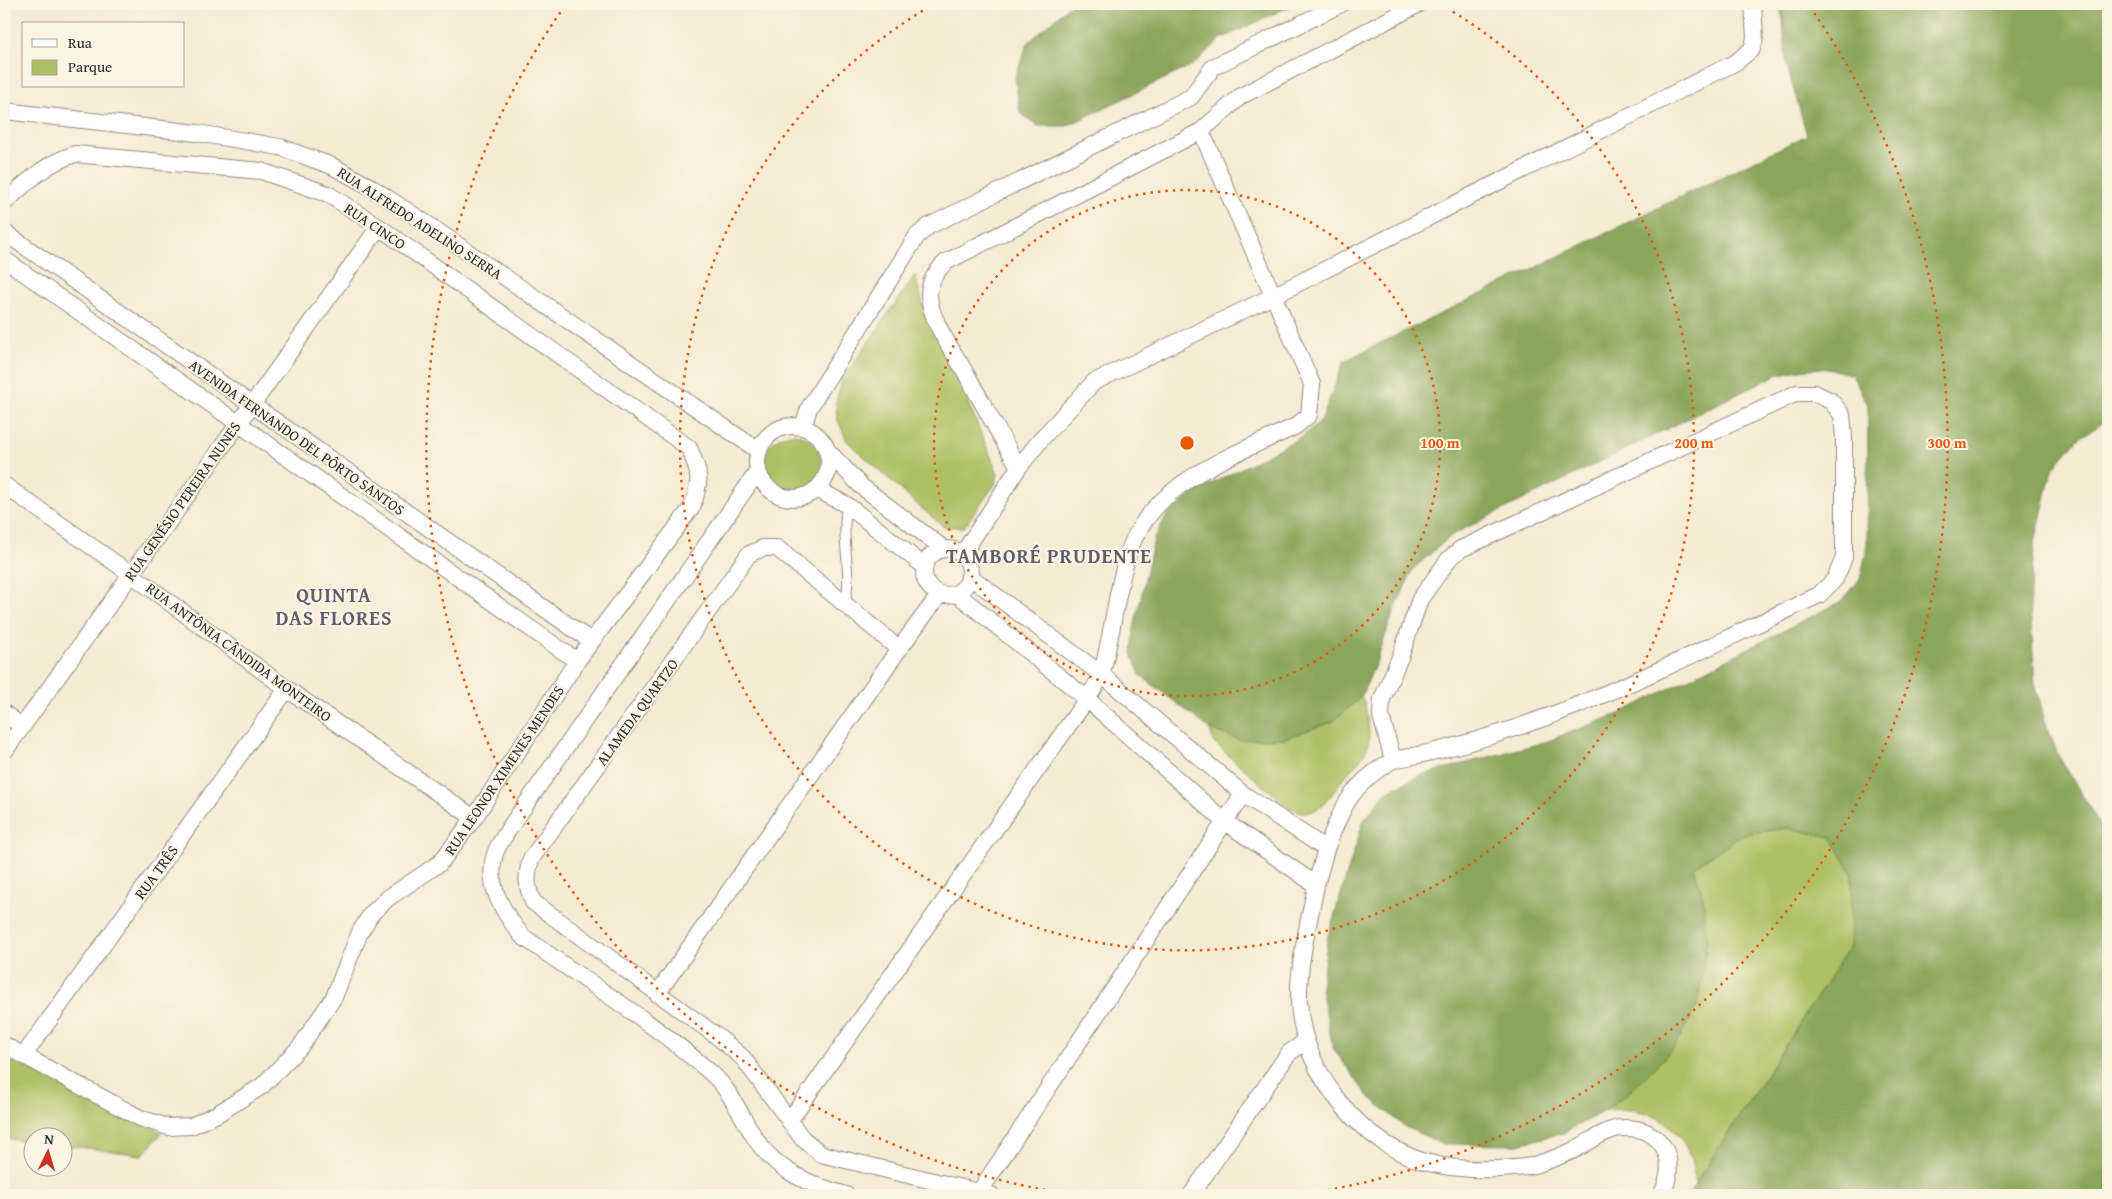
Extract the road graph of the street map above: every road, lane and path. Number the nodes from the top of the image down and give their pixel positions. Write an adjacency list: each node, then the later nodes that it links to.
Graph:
1 (1341, 4): 13 (street)
2 (1419, 4): 5 (street)
3 (1753, 4): 10 (street)
4 (4, 111): 15 (street, RUA ALFREDO ADELINO SERRA)
5 (1200, 131): 10 (street); 17 (street)
6 (4, 204): 7 (street, RUA CINCO)
7 (378, 227): 11 (street, RUA GENÉSIO PEREIRA NUNES); 16 (street, RUA CINCO)
8 (4, 232): 11 (street, AVENIDA FERNANDO DEL PÔRTO SANTOS)
9 (4, 259): 12 (street, AVENIDA FERNANDO DEL PÔRTO SANTOS)
10 (1273, 296): 17 (street); 32 (street)
11 (250, 404): 12 (street, RUA GENÉSIO PEREIRA NUNES); 29 (street, AVENIDA FERNANDO DEL PÔRTO SANTOS)
12 (237, 424): 25 (street, RUA GENÉSIO PEREIRA NUNES); 31 (street, AVENIDA FERNANDO DEL PÔRTO SANTOS)
13 (803, 427): 14 (street); 15 (street)
14 (826, 449): 20 (street); 22 (street)
15 (759, 451): 18 (street)
16 (697, 465): 29 (street, RUA LEONOR XIMENES MENDES)
17 (1020, 468): 23 (street)
18 (758, 471): 20 (street); 50 (street)
19 (4, 485): 25 (street, RUA ANTÔNIA CÂNDIDA MONTEIRO)
20 (816, 489): 21 (street)
21 (847, 505): 24 (street); 28 (lane)
22 (944, 549): 23 (street); 24 (street)
23 (962, 555): 26 (street)
24 (924, 566): 27 (street)
25 (131, 574): 33 (street, RUA ANTÔNIA CÂNDIDA MONTEIRO); 36 (street, RUA GENÉSIO PEREIRA NUNES)
26 (969, 576): 27 (street); 32 (street)
27 (948, 594): 30 (street); 34 (street)
28 (845, 604): 30 (street, ALAMEDA QUARTZO); 44 (street, ALAMEDA QUARTZO)
29 (592, 641): 31 (street, RUA LEONOR XIMENES MENDES)
30 (899, 649): 44 (street)
31 (577, 660): 40 (street, RUA LEONOR XIMENES MENDES)
32 (1101, 674): 34 (street); 39 (street)
33 (287, 689): 40 (street, RUA ANTÔNIA CÂNDIDA MONTEIRO); 47 (street, RUA TRÊS)
34 (1087, 699): 41 (street); 48 (street)
35 (4, 713): 36 (street)
36 (21, 726): 37 (street, RUA GENÉSIO PEREIRA NUNES)
37 (4, 752)
38 (1393, 760): 38 (street); 42 (street)
39 (1243, 794): 41 (street); 42 (street)
40 (474, 818): 47 (street, RUA LEONOR XIMENES MENDES)
41 (1224, 820): 43 (street); 49 (street)
42 (1326, 849): 43 (street)
43 (1316, 885): 45 (street)
44 (657, 994): 48 (street)
45 (1306, 1040): 51 (street); 52 (street)
46 (4, 1045): 47 (street)
47 (24, 1055)
48 (789, 1122): 49 (street)
49 (985, 1193)
50 (846, 1195)
51 (1191, 1195)
52 (1661, 1195)

